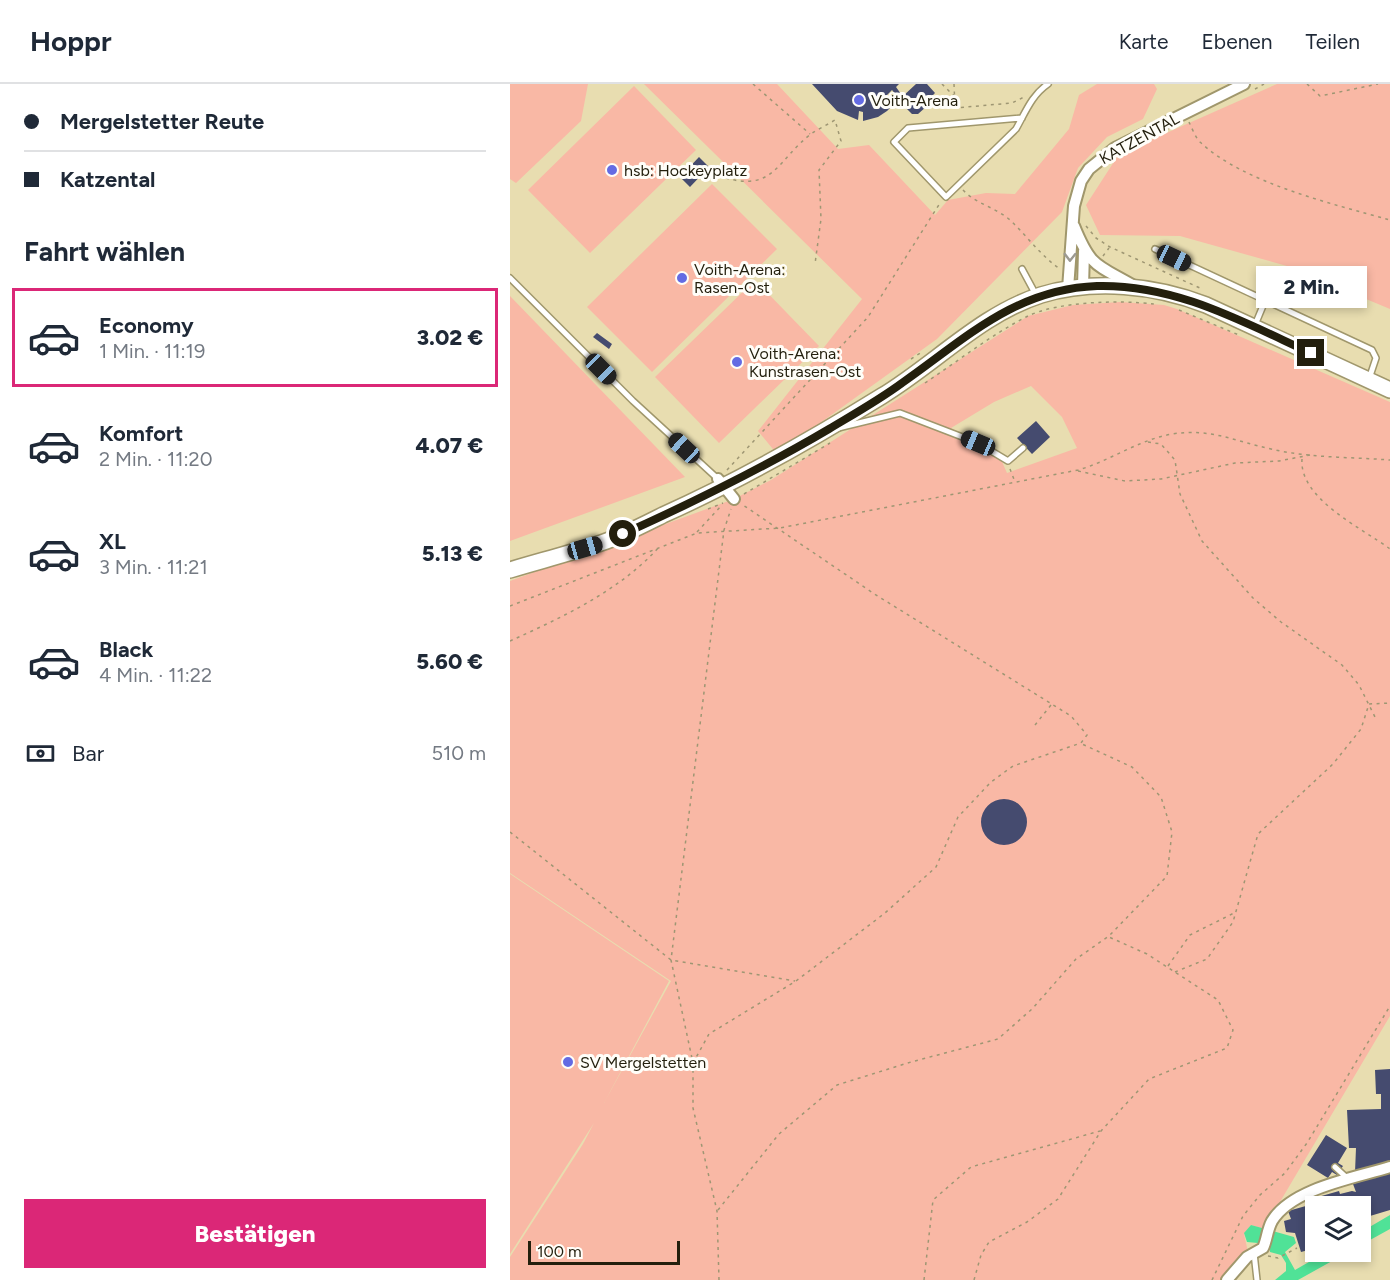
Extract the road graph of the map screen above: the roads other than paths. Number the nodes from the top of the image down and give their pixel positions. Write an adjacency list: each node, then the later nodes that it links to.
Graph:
1 (1048, 84): 3 (lane)
2 (1242, 87): 4 (street, KATZENTAL)
3 (1022, 118): 3 (lane)
4 (1079, 224): 6 (street, KATZENTAL); 9 (street, KATZENTAL, one-way to 9)
5 (1155, 249): 12 (lane)
6 (1084, 250): 9 (street, KATZENTAL); 10 (street, KATZENTAL)
7 (1022, 269): 11 (lane)
8 (510, 279): 18 (lane)
9 (1076, 288): 10 (street, KATZENTAL); 11 (street)
10 (1137, 288): 13 (street, KATZENTAL)
11 (1036, 297): 16 (street)
12 (1265, 301): 13 (lane); 14 (lane)
13 (1251, 333): 14 (street, KATZENTAL)
14 (1369, 380): 15 (street, KATZENTAL)
15 (1390, 390)
16 (828, 429): 17 (lane); 18 (street)
17 (1023, 448)
18 (726, 489): 19 (street)
19 (510, 570)
20 (1335, 1167): 22 (lane)
21 (1390, 1167): 22 (street)
22 (1348, 1180): 23 (street)
23 (1254, 1253): 24 (street); 25 (lane)
24 (1227, 1280)
25 (1257, 1280)

